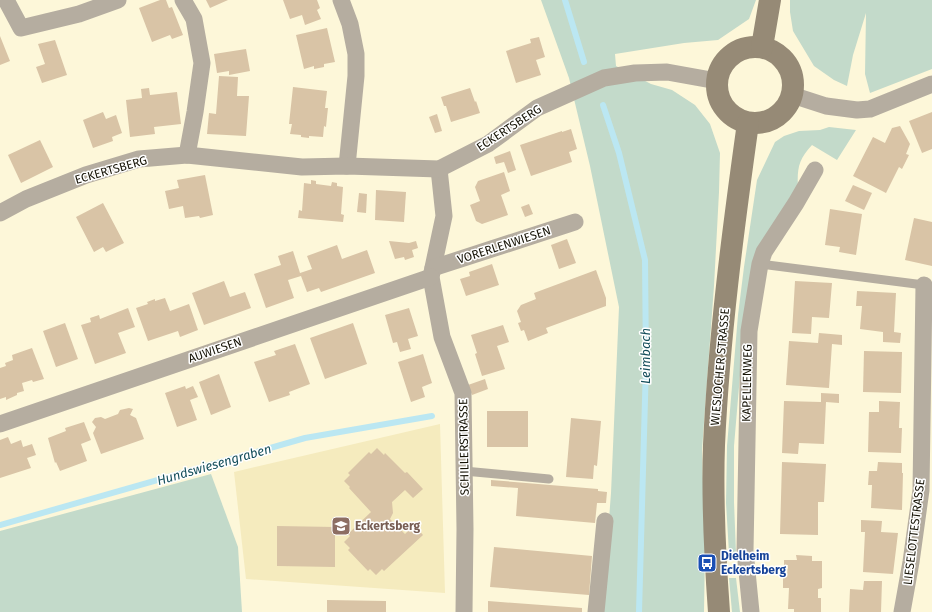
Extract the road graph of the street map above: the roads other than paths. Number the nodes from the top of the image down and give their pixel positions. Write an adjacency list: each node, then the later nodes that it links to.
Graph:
1 (6, 0): 2 (street)
2 (118, 0)
3 (183, 0): 11 (street)
4 (341, 0): 12 (street)
5 (770, 0): 6 (main road)
6 (762, 47): 7 (main road); 9 (main road)
7 (717, 81): 10 (main road); 13 (street, ECKERTSBERG)
8 (932, 84): 9 (street)
9 (792, 96): 10 (main road)
10 (748, 123): 26 (main road, WIESLOCHER STRASSE)
11 (187, 155): 12 (street, ECKERTSBERG); 15 (street, ECKERTSBERG)
12 (347, 166): 13 (street, ECKERTSBERG)
13 (439, 168): 18 (street, SCHILLERSTRASSE)
14 (815, 170): 17 (street, KAPELLENWEG)
15 (0, 213)
16 (575, 222): 18 (street, VORERLENWIESEN)
17 (760, 264): 19 (lane); 27 (street, KAPELLENWEG)
18 (432, 272): 20 (street, AUWIESEN); 21 (street, SCHILLERSTRASSE)
19 (924, 284): 28 (street, LIESELOTTESTRASSE)
20 (0, 424)
21 (464, 471): 22 (lane); 24 (street, SCHILLERSTRASSE)
22 (549, 479)
23 (605, 521): 25 (street)
24 (464, 612)
25 (596, 612)
26 (719, 612)
27 (751, 612)
28 (902, 612)

